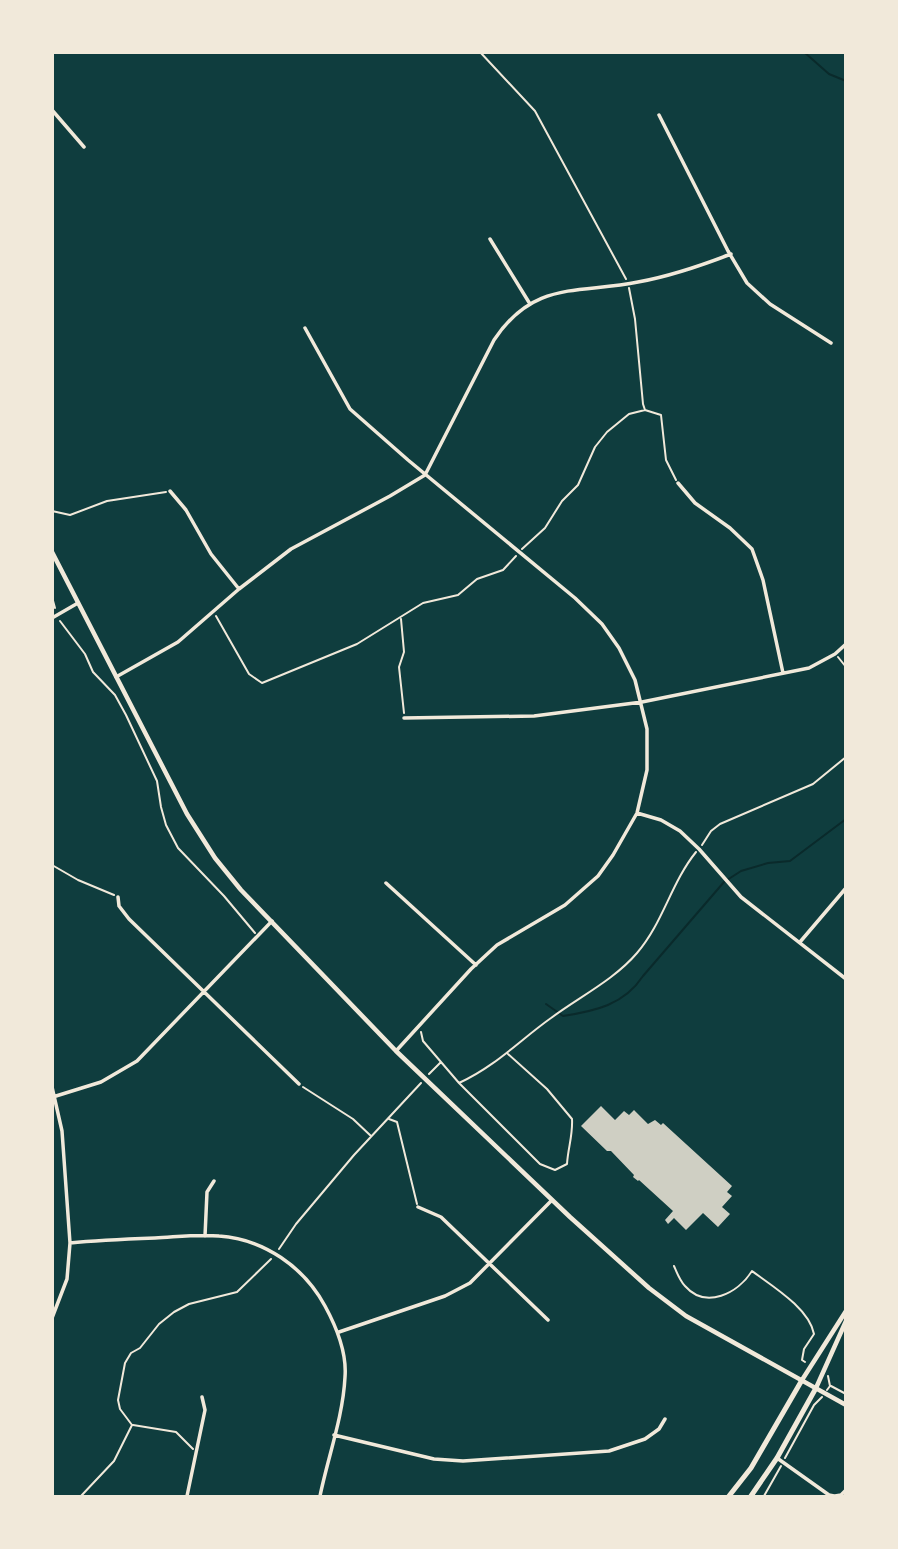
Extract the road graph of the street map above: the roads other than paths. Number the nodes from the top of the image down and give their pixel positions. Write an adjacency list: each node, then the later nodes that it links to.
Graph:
1 (52, 110): 3 (street)
2 (659, 115): 5 (street)
3 (84, 147)
4 (490, 239): 6 (street)
5 (731, 254): 6 (street); 8 (street)
6 (530, 304): 9 (street)
7 (305, 328): 9 (street)
8 (831, 343)
9 (425, 475): 13 (street); 19 (street)
10 (678, 483): 17 (street)
11 (170, 491): 13 (street)
12 (52, 552): 14 (street)
13 (239, 589): 18 (street)
14 (79, 602): 15 (street); 18 (street)
15 (52, 618)
16 (845, 644): 17 (street)
17 (783, 673): 19 (street)
18 (116, 677): 25 (street)
19 (642, 702): 20 (street); 21 (street)
20 (404, 718)
21 (638, 813): 26 (street); 27 (street)
22 (386, 883): 27 (street)
23 (845, 888): 26 (street)
24 (118, 897): 29 (street)
25 (272, 921): 29 (street); 30 (street)
26 (800, 942): 28 (street)
27 (475, 965): 30 (street)
28 (845, 979)
29 (205, 993): 31 (street); 33 (street)
30 (396, 1051): 35 (street)
31 (299, 1084)
32 (52, 1087): 33 (street)
33 (56, 1096): 38 (street)
34 (214, 1181): 37 (street)
35 (552, 1199): 39 (street); 45 (street)
36 (418, 1207): 39 (street)
37 (205, 1236): 38 (street); 44 (street)
38 (70, 1243): 41 (street)
39 (489, 1264): 42 (street); 44 (street)
40 (845, 1311): 45 (street)
41 (52, 1318)
42 (548, 1320)
43 (845, 1321): 46 (street)
44 (339, 1332): 50 (street)
45 (802, 1380): 46 (street); 55 (main road)
46 (816, 1388): 48 (street); 51 (main road)
47 (202, 1397): 53 (street)
48 (845, 1405)
49 (665, 1419): 50 (street)
50 (334, 1435): 54 (street)
51 (780, 1460): 56 (main road); 57 (street)
52 (845, 1490): 57 (street)
53 (187, 1496)
54 (320, 1496)
55 (729, 1496)
56 (751, 1496)
57 (834, 1496)

